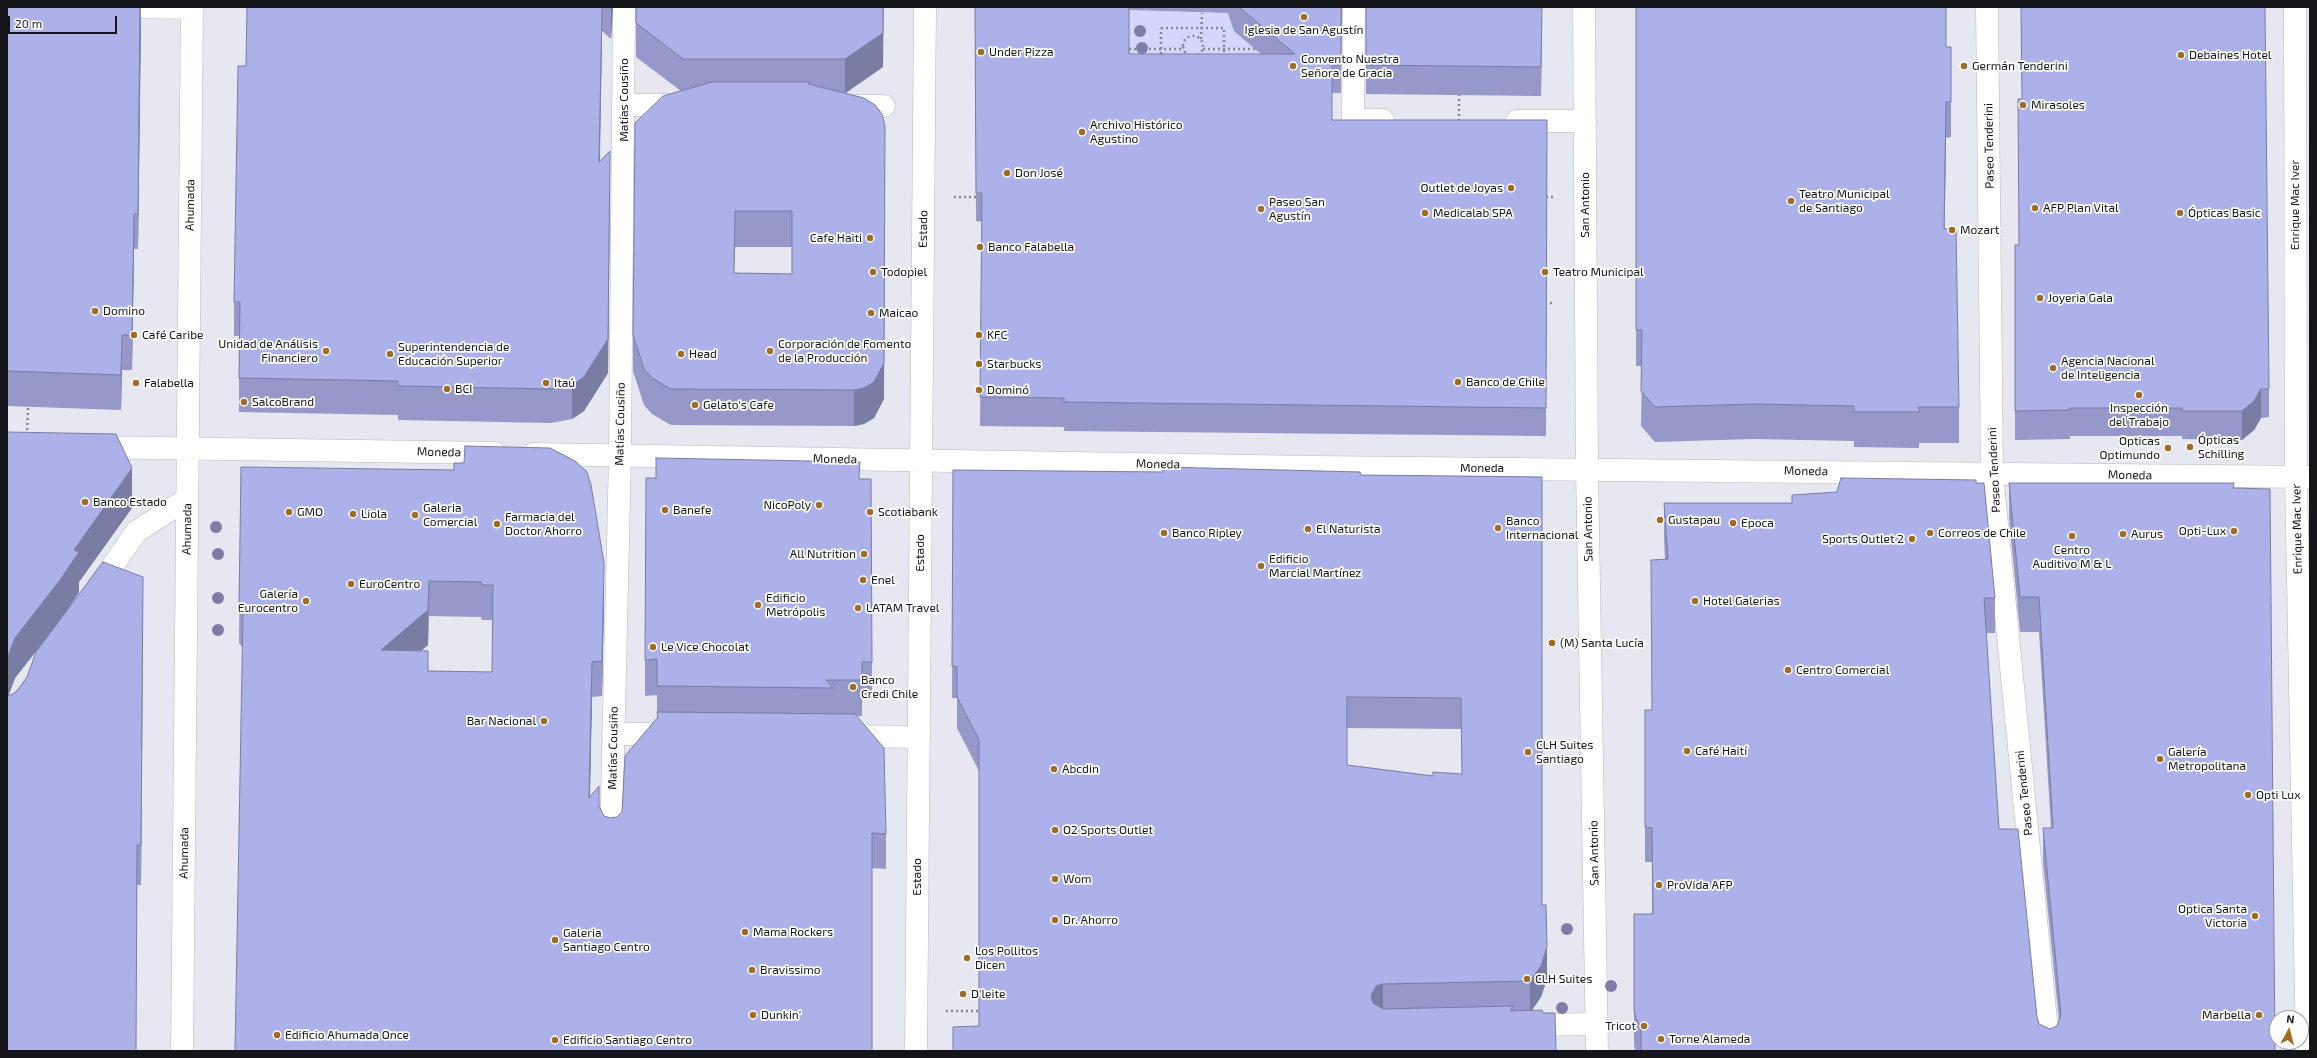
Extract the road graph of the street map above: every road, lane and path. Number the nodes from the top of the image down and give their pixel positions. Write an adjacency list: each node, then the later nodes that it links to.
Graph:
1 (130, 7): 9 (street)
2 (624, 7): 25 (street, Matías Cousiño)
3 (925, 7): 37 (street, Estado)
4 (1354, 7): 29 (street)
5 (1584, 7): 31 (street, San Antonio)
6 (1987, 7): 39 (street, Paseo Tenderini)
7 (2281, 7): 12 (street)
8 (2295, 7): 12 (street, Enrique Mac Iver)
9 (192, 8): 35 (street, Ahumada)
10 (1202, 13): 11 (path)
11 (1202, 28): 13 (path); 15 (path); 17 (path)
12 (2295, 35): 40 (street, Enrique Mac Iver)
13 (1201, 39): 16 (path); 19 (path)
14 (1129, 49): 15 (path)
15 (1161, 49): 16 (path); 22 (path)
16 (1183, 49): 19 (path)
17 (1225, 49): 18 (path); 19 (path); 22 (path)
18 (1258, 49)
19 (1202, 50): 20 (path)
20 (1201, 57)
21 (1201, 63): 22 (path)
22 (1201, 68): 23 (path)
23 (1202, 75)
24 (1460, 95): 30 (path)
25 (624, 105): 26 (street); 36 (street, Matías Cousiño)
26 (703, 105)
27 (829, 106): 28 (street)
28 (884, 106)
29 (1406, 120)
30 (1459, 121): 31 (street)
31 (1585, 121): 38 (street, San Antonio)
32 (28, 407): 33 (path)
33 (27, 438)
34 (73, 446): 35 (street, Moneda)
35 (188, 448): 36 (street, Moneda); 41 (street, Ahumada)
36 (620, 456): 37 (street, Moneda); 43 (street, Matías Cousiño)
37 (920, 460): 38 (street, Moneda); 46 (street, Estado)
38 (1587, 469): 39 (street, Moneda); 48 (street, San Antonio)
39 (1992, 474): 40 (street, Moneda); 53 (street, Paseo Tenderini)
40 (2303, 476): 54 (street, Enrique Mac Iver)
41 (187, 499): 42 (street); 50 (street, Ahumada)
42 (83, 609)
43 (613, 734): 44 (street); 47 (street, Matías Cousiño)
44 (692, 734)
45 (825, 736): 46 (street)
46 (918, 737): 51 (street, Estado)
47 (611, 841)
48 (1597, 1024): 49 (street); 52 (street, San Antonio)
49 (1508, 1026)
50 (182, 1051)
51 (916, 1051)
52 (1597, 1051)
53 (2049, 1051)
54 (2307, 1051)

